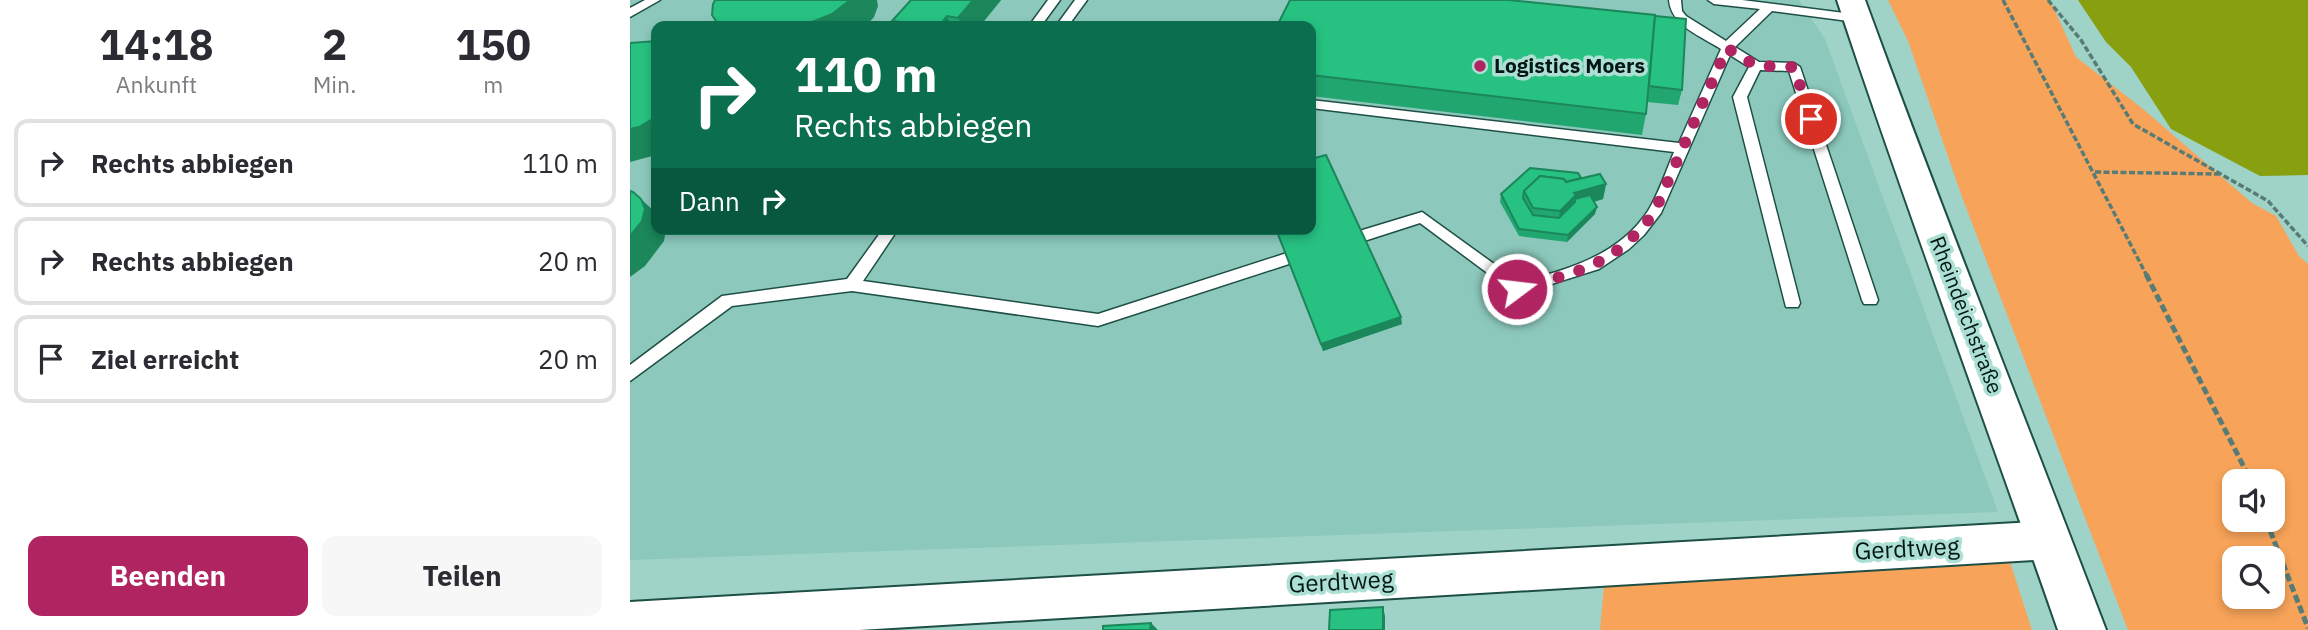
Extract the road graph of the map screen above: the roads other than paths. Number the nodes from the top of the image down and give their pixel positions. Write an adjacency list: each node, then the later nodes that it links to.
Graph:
1 (654, 0): 8 (lane)
2 (1054, 0): 9 (lane)
3 (1081, 0): 10 (lane)
4 (1675, 0): 11 (lane)
5 (1714, 0): 6 (lane)
6 (1770, 7): 7 (lane); 11 (lane)
7 (1853, 9): 22 (main road, Rheindeichstraße)
8 (630, 13)
9 (1039, 21)
10 (1066, 21)
11 (1727, 48): 12 (lane); 14 (lane)
12 (1756, 66): 19 (lane); 20 (lane)
13 (1316, 105): 14 (lane)
14 (1684, 148): 16 (lane)
15 (887, 235): 18 (lane)
16 (1362, 236)
17 (1287, 259): 18 (lane)
18 (852, 285): 21 (lane)
19 (1870, 300)
20 (1793, 303)
21 (630, 374)
22 (2051, 540): 23 (street, Gerdtweg); 24 (main road, Rheindeichstraße)
23 (630, 623)
24 (2082, 630)

